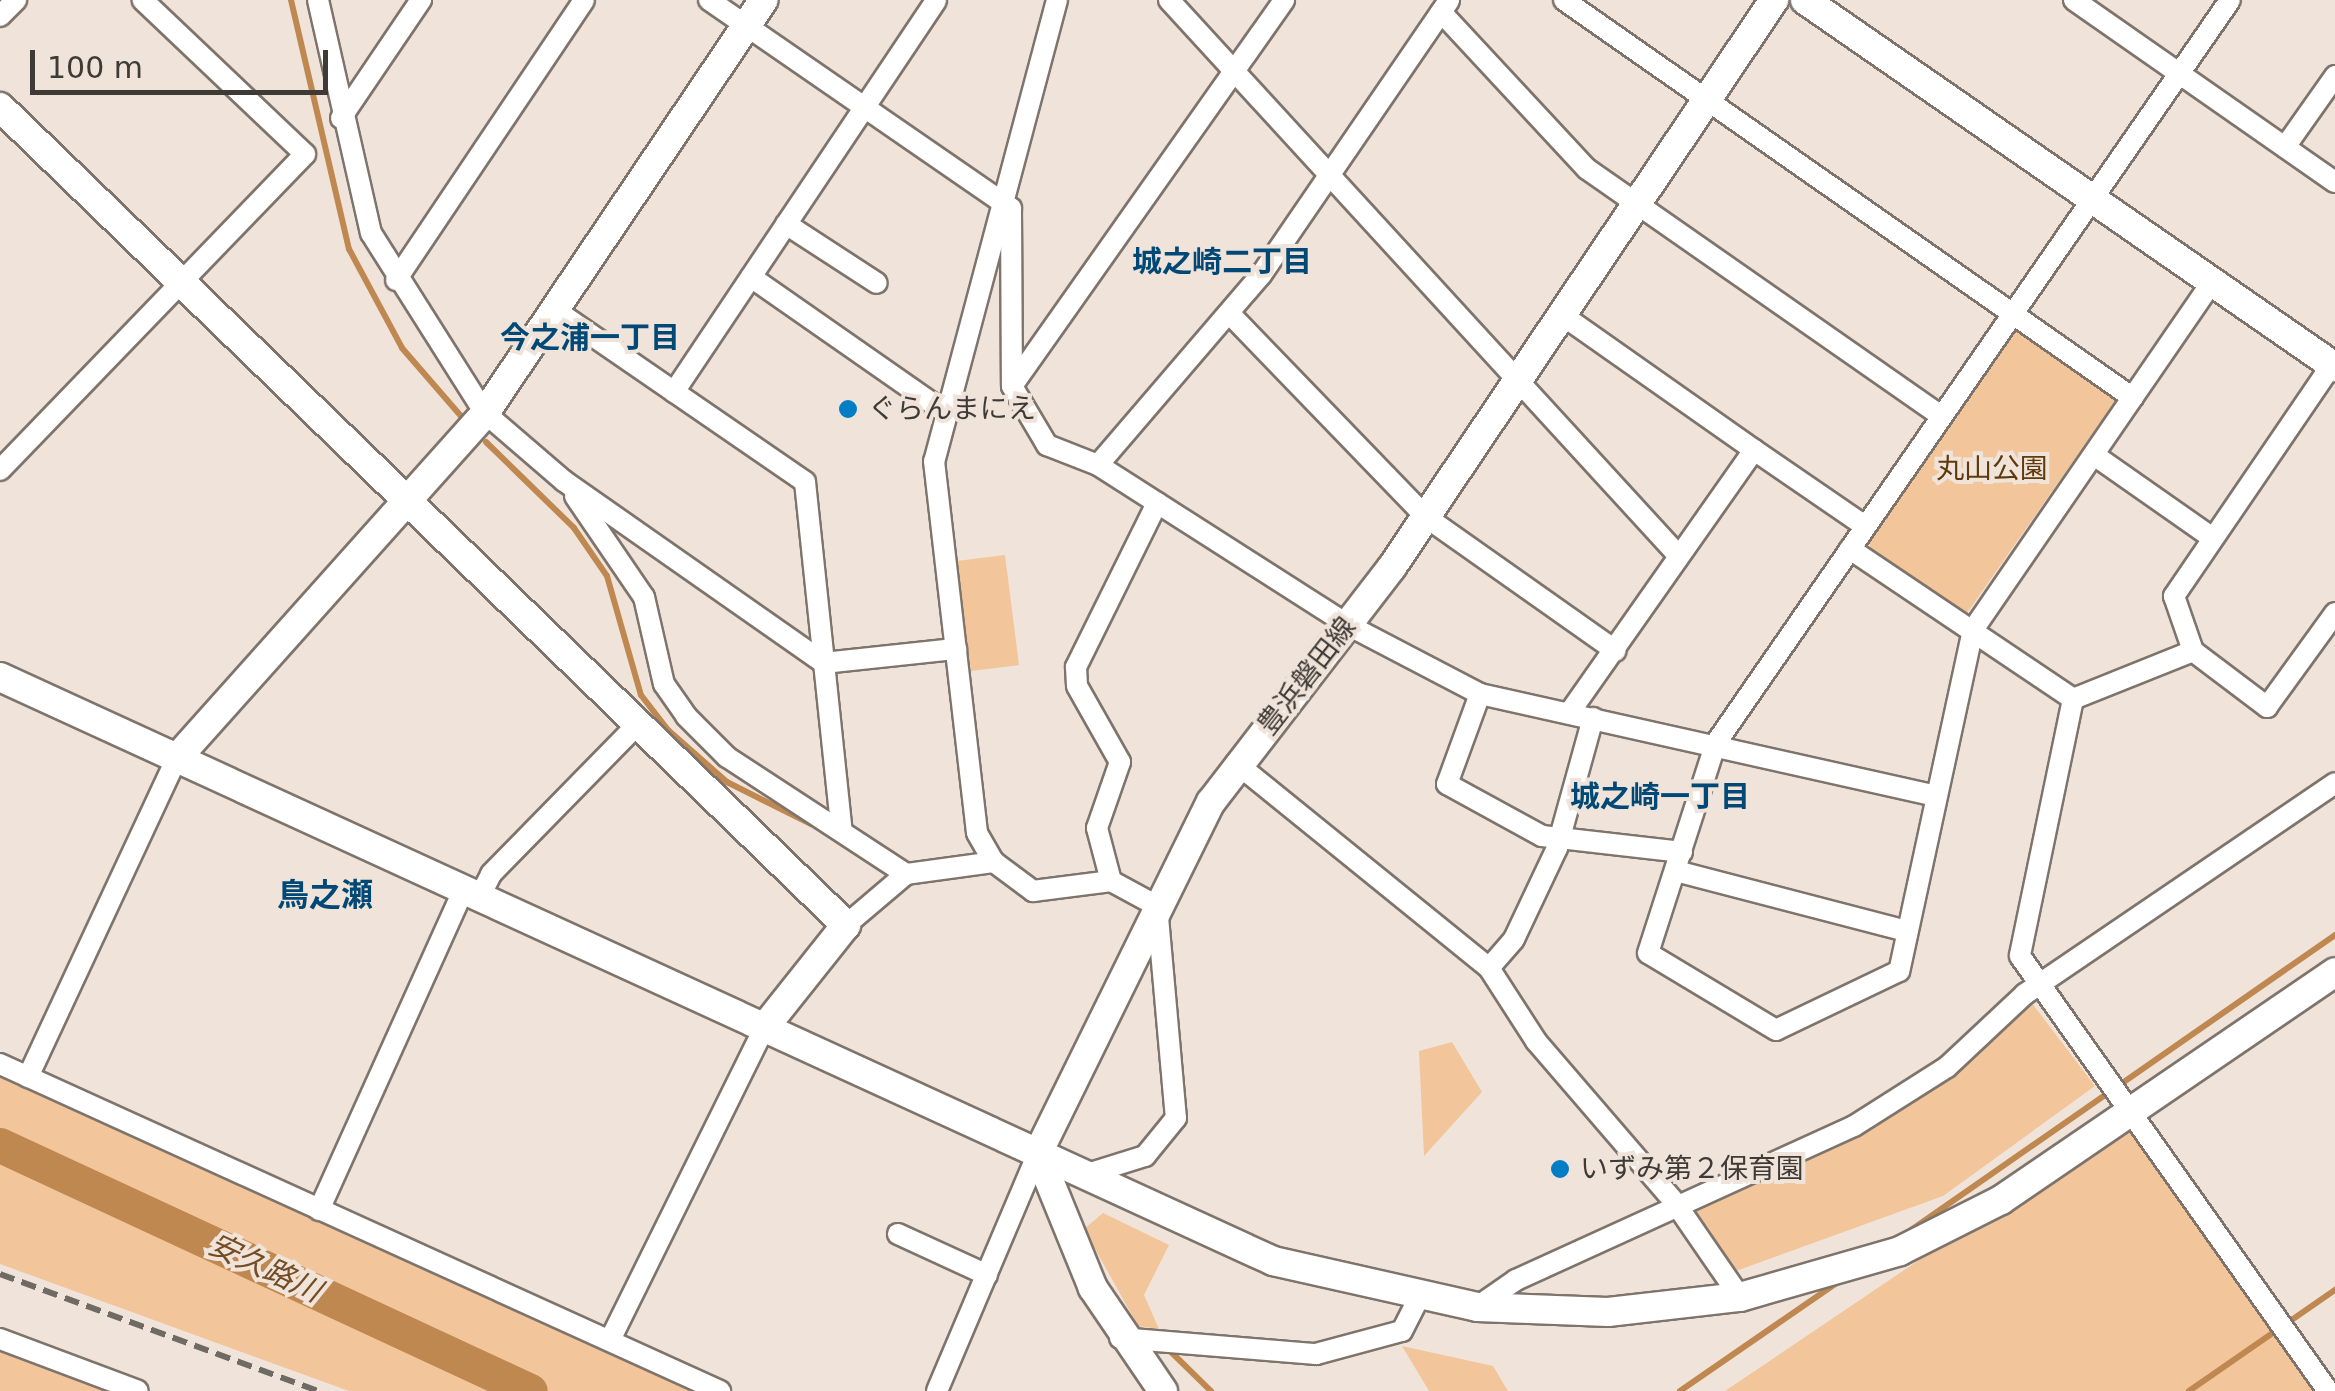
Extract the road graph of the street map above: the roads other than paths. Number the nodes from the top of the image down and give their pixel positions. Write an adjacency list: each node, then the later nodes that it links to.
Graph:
1 (16, 0): 18 (street)
2 (144, 0): 36 (street)
3 (318, 0): 26 (street)
4 (421, 0): 26 (street)
5 (584, 0): 35 (street)
6 (709, 0): 19 (street)
7 (764, 0): 19 (street)
8 (936, 0): 24 (street)
9 (1057, 0): 30 (street)
10 (1169, 0): 20 (street)
11 (1284, 0): 20 (street)
12 (1564, 0): 23 (street)
13 (1774, 0): 23 (street, 豊浜磐田線)
14 (1806, 0): 31 (street)
15 (2074, 0): 21 (street)
16 (2230, 0): 21 (street)
17 (1445, 6): 28 (street); 32 (street)
18 (0, 16)
19 (747, 26): 24 (street); 39 (street)
20 (1236, 70): 28 (street); 45 (street)
21 (2179, 72): 27 (street); 31 (street)
22 (2335, 76): 27 (street)
23 (1707, 100): 32 (street, 豊浜磐田線); 41 (street)
24 (865, 106): 30 (street); 33 (street)
25 (0, 107): 36 (street)
26 (341, 118): 35 (street)
27 (2285, 147): 29 (street)
28 (1334, 170): 40 (street); 44 (street)
29 (2335, 182)
30 (1001, 200): 45 (street); 48 (street)
31 (2094, 200): 37 (street); 41 (street)
32 (1638, 206): 42 (street, 豊浜磐田線); 50 (street)
33 (786, 224): 34 (street); 38 (street)
34 (751, 276): 46 (street); 48 (street)
35 (396, 280): 49 (street)
36 (183, 282): 54 (street); 57 (street)
37 (2212, 282): 43 (street); 47 (street)
38 (877, 283)
39 (555, 310): 46 (street); 49 (street)
40 (1229, 313): 53 (street); 58 (street)
41 (2008, 314): 47 (street); 50 (street)
42 (1566, 318): 44 (street, 豊浜磐田線); 51 (street)
43 (2334, 364): 60 (street)
44 (1524, 377): 58 (street, 豊浜磐田線); 62 (street)
45 (1012, 386): 53 (street)
46 (674, 392): 69 (street)
47 (2133, 398): 52 (street)
48 (942, 410): 66 (street)
49 (485, 413): 55 (street); 57 (street)
50 (1939, 415): 59 (street)
51 (1754, 450): 59 (street); 62 (street)
52 (2094, 455): 60 (street); 65 (street)
53 (1098, 465): 56 (street)
54 (0, 470)
55 (564, 481): 69 (street); 81 (street)
56 (1157, 502): 64 (street); 86 (street)
57 (410, 504): 75 (street); 77 (street)
58 (1426, 516): 64 (street, 豊浜磐田線); 67 (street)
59 (1865, 526): 61 (street)
60 (2210, 537): 68 (street)
61 (1850, 549): 65 (street); 76 (street)
62 (1678, 556): 67 (street)
63 (2335, 613): 68 (street)
64 (1348, 625): 71 (street); 78 (street, 豊浜磐田線)
65 (1973, 630): 72 (street); 80 (street)
66 (956, 649): 69 (street); 83 (street)
67 (1616, 650): 73 (street)
68 (2193, 651): 72 (street)
69 (824, 663): 81 (street)
70 (0, 677): 77 (street)
71 (1480, 694): 73 (street); 82 (street)
72 (2073, 698): 93 (street)
73 (1569, 712): 74 (street)
74 (1593, 718): 76 (street); 82 (street)
75 (639, 723): 87 (street); 89 (street)
76 (1716, 742): 80 (street); 84 (street)
77 (177, 758): 87 (street); 96 (street)
78 (1236, 764): 88 (street, 豊浜磐田線); 91 (street)
79 (2335, 783): 93 (street)
80 (1936, 796): 90 (street)
81 (841, 827): 85 (street)
82 (1559, 840): 84 (street); 91 (street)
83 (994, 862): 85 (street); 86 (street)
84 (1679, 862): 90 (street); 90 (street)
85 (906, 874): 89 (street)
86 (1112, 881): 88 (street)
87 (471, 895): 94 (street); 101 (street)
88 (1157, 906): 98 (street, 豊浜磐田線); 99 (street)
89 (846, 925): 94 (street)
90 (1907, 930)
91 (1489, 968): 100 (street)
92 (2335, 972): 97 (street)
93 (2037, 987): 97 (street); 100 (street)
94 (764, 1028): 98 (street); 107 (street)
95 (0, 1064): 96 (street)
96 (28, 1077): 101 (street)
97 (2131, 1117): 104 (street); 114 (street)
98 (1038, 1154): 99 (street); 103 (street); 108 (street)
99 (1084, 1175): 105 (street)
100 (1676, 1204): 104 (street); 106 (street)
101 (319, 1210): 107 (street)
102 (898, 1234): 103 (street)
103 (986, 1275): 112 (street)
104 (1740, 1297): 106 (street)
105 (1419, 1298): 106 (street); 108 (street)
106 (1477, 1307)
107 (611, 1338): 111 (street)
108 (1120, 1338): 113 (street)
109 (0, 1339): 110 (street)
110 (138, 1391)
111 (720, 1391)
112 (938, 1391)
113 (1163, 1391)
114 (2328, 1391)

